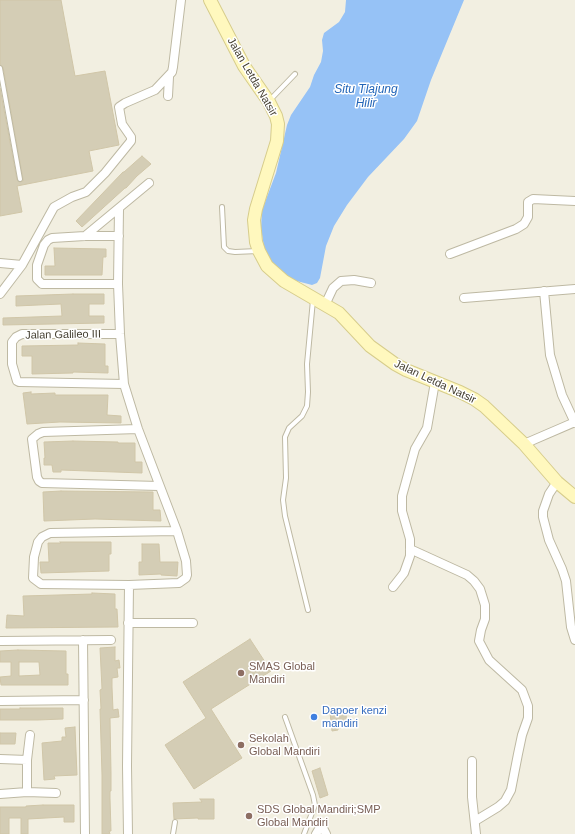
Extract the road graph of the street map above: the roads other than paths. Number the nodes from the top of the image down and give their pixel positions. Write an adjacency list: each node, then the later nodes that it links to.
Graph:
1 (181, 0): 5 (street)
2 (210, 0): 7 (street, Jalan Letda Natsir)
3 (0, 68): 8 (lane)
4 (295, 74): 7 (lane)
5 (169, 76): 6 (street); 18 (street)
6 (168, 96)
7 (269, 102): 15 (street, Jalan Letda Natsir)
8 (20, 179)
9 (149, 182): 12 (street)
10 (575, 201): 16 (street)
11 (222, 207): 15 (lane)
12 (119, 208): 13 (street); 14 (street)
13 (85, 236): 14 (street); 20 (street)
14 (119, 236): 20 (street)
15 (259, 251): 24 (street, Jalan Letda Natsir)
16 (450, 254)
17 (0, 263): 18 (street)
18 (22, 265): 23 (street)
19 (371, 283): 26 (street)
20 (118, 284): 27 (street)
21 (575, 289): 22 (street)
22 (544, 291): 25 (street); 30 (street)
23 (0, 294)
24 (313, 298): 26 (street, Jalan Letda Natsir); 40 (lane)
25 (464, 298)
26 (325, 305): 28 (street, Jalan Letda Natsir)
27 (120, 334): 29 (street); 29 (street, Jalan Galileo III)
28 (435, 382): 32 (street, Jalan Letda Natsir); 37 (street)
29 (124, 384): 31 (street)
30 (575, 423): 32 (street)
31 (138, 429): 34 (street); 34 (street)
32 (524, 444): 33 (street, Jalan Letda Natsir)
33 (557, 482): 35 (street, Jalan Letda Natsir); 41 (street)
34 (159, 486): 36 (street)
35 (575, 497)
36 (177, 531): 38 (street); 38 (street)
37 (410, 549): 39 (street); 58 (street)
38 (129, 586): 42 (street)
39 (393, 587)
40 (308, 610)
41 (573, 617): 46 (street)
42 (128, 623): 43 (street); 61 (street)
43 (193, 623)
44 (83, 640): 45 (street); 47 (street); 48 (street)
45 (111, 640)
46 (575, 640)
47 (0, 641)
48 (84, 700): 49 (street); 60 (street)
49 (0, 701)
50 (285, 717): 63 (lane)
51 (30, 734): 53 (street)
52 (0, 760): 53 (street)
53 (27, 760): 55 (street)
54 (472, 761): 58 (street)
55 (27, 792): 56 (street); 57 (street)
56 (56, 793)
57 (0, 794)
58 (475, 821): 66 (street)
59 (175, 822): 62 (lane)
60 (85, 834)
61 (128, 834)
62 (173, 834)
63 (304, 834)
64 (316, 834): 65 (street)
65 (326, 834)
66 (476, 834)

